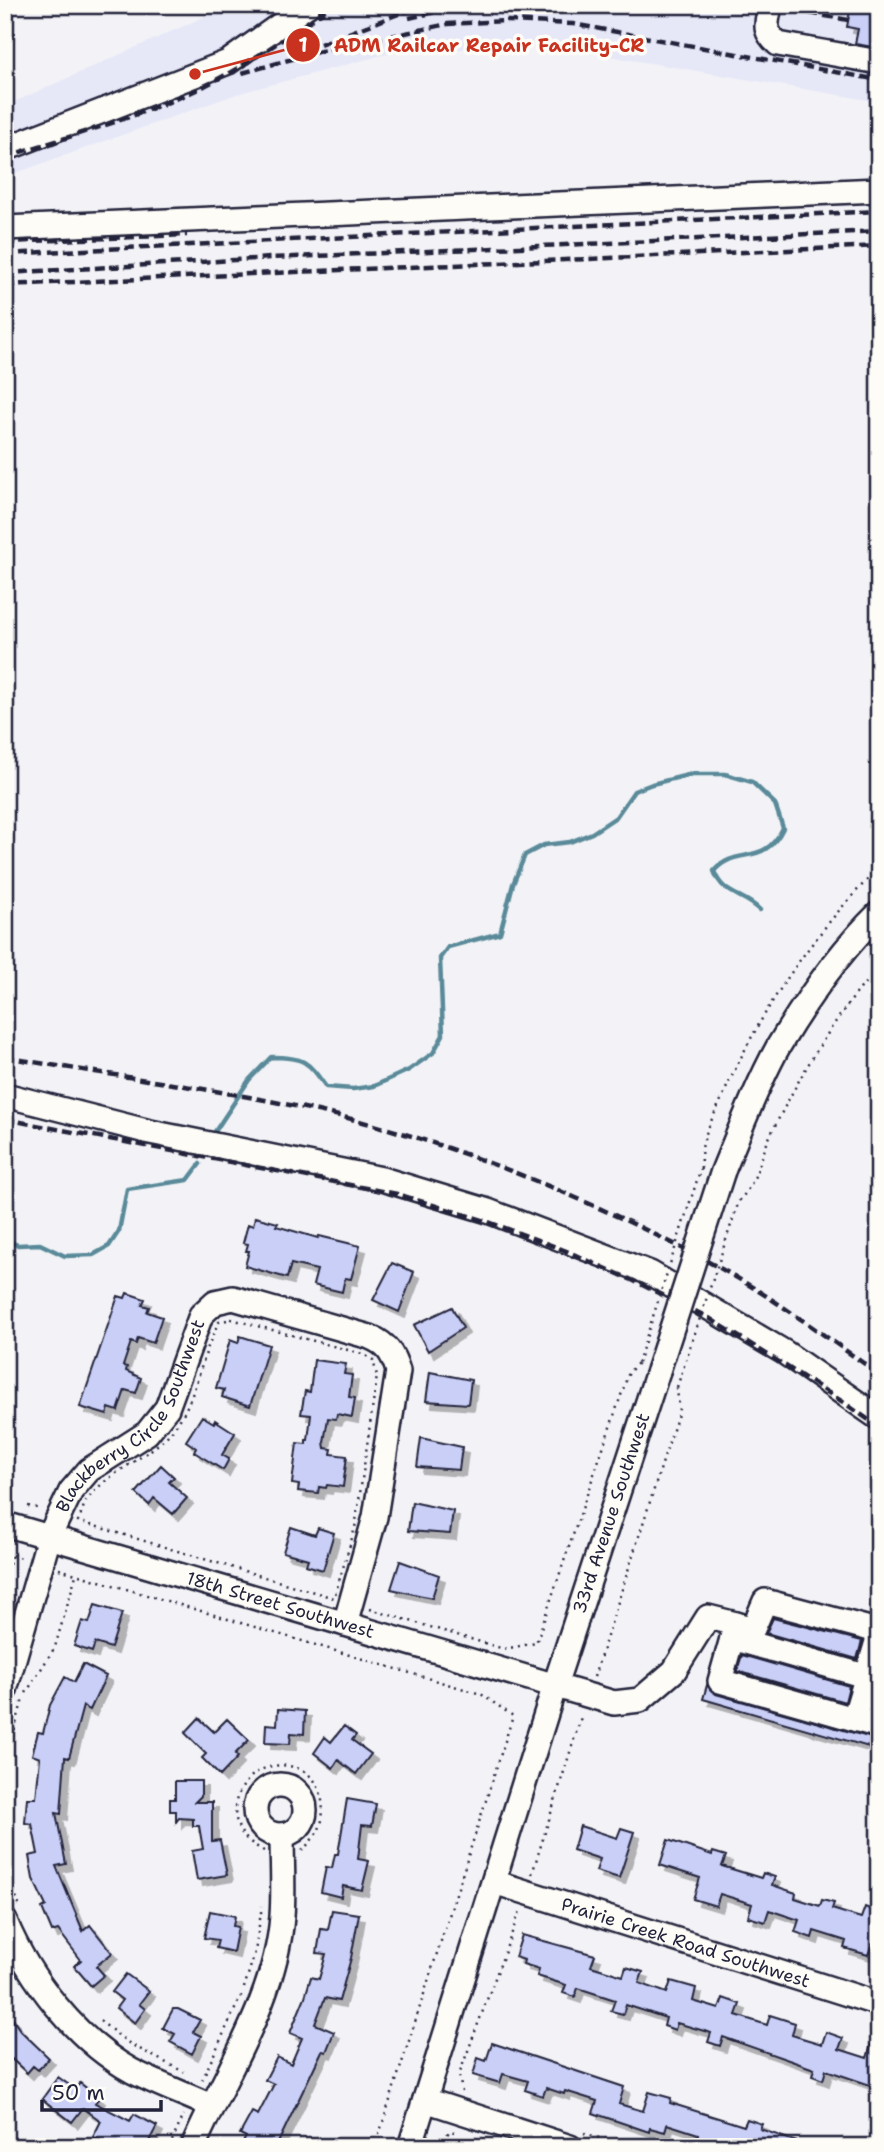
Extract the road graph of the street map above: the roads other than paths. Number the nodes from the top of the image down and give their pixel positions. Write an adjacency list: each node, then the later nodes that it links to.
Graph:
1 (308, 5): 4 (street)
2 (771, 5): 3 (street)
3 (879, 62)
4 (5, 149)
5 (879, 190): 6 (street)
6 (5, 228)
7 (879, 912): 16 (street, 33rd Avenue Southwest, bridge)
8 (5, 1095): 9 (street)
9 (879, 1418)
10 (5, 1524): 11 (street, 18th Street Southwest)
11 (49, 1537): 12 (street, 18th Street Southwest); 12 (street, Blackberry Circle Southwest); 17 (street, Blackberry Circle Southwest)
12 (345, 1624): 16 (street, 18th Street Southwest)
13 (734, 1631): 14 (street); 15 (street); 16 (street, 18th Street Southwest); 18 (street)
14 (879, 1635): 15 (street)
15 (873, 1678): 18 (street)
16 (555, 1685): 21 (street, 33rd Avenue Southwest)
17 (5, 1690)
18 (854, 1719): 19 (street)
19 (879, 1726)
20 (282, 1835): 25 (street)
21 (494, 1882): 23 (street, Prairie Creek Road Southwest); 24 (street, 33rd Avenue Southwest)
22 (14, 1920): 25 (street)
23 (879, 2004)
24 (425, 2100): 26 (street); 28 (street, 33rd Avenue Southwest)
25 (211, 2106): 27 (street)
26 (572, 2138)
27 (192, 2147)
28 (410, 2147)

